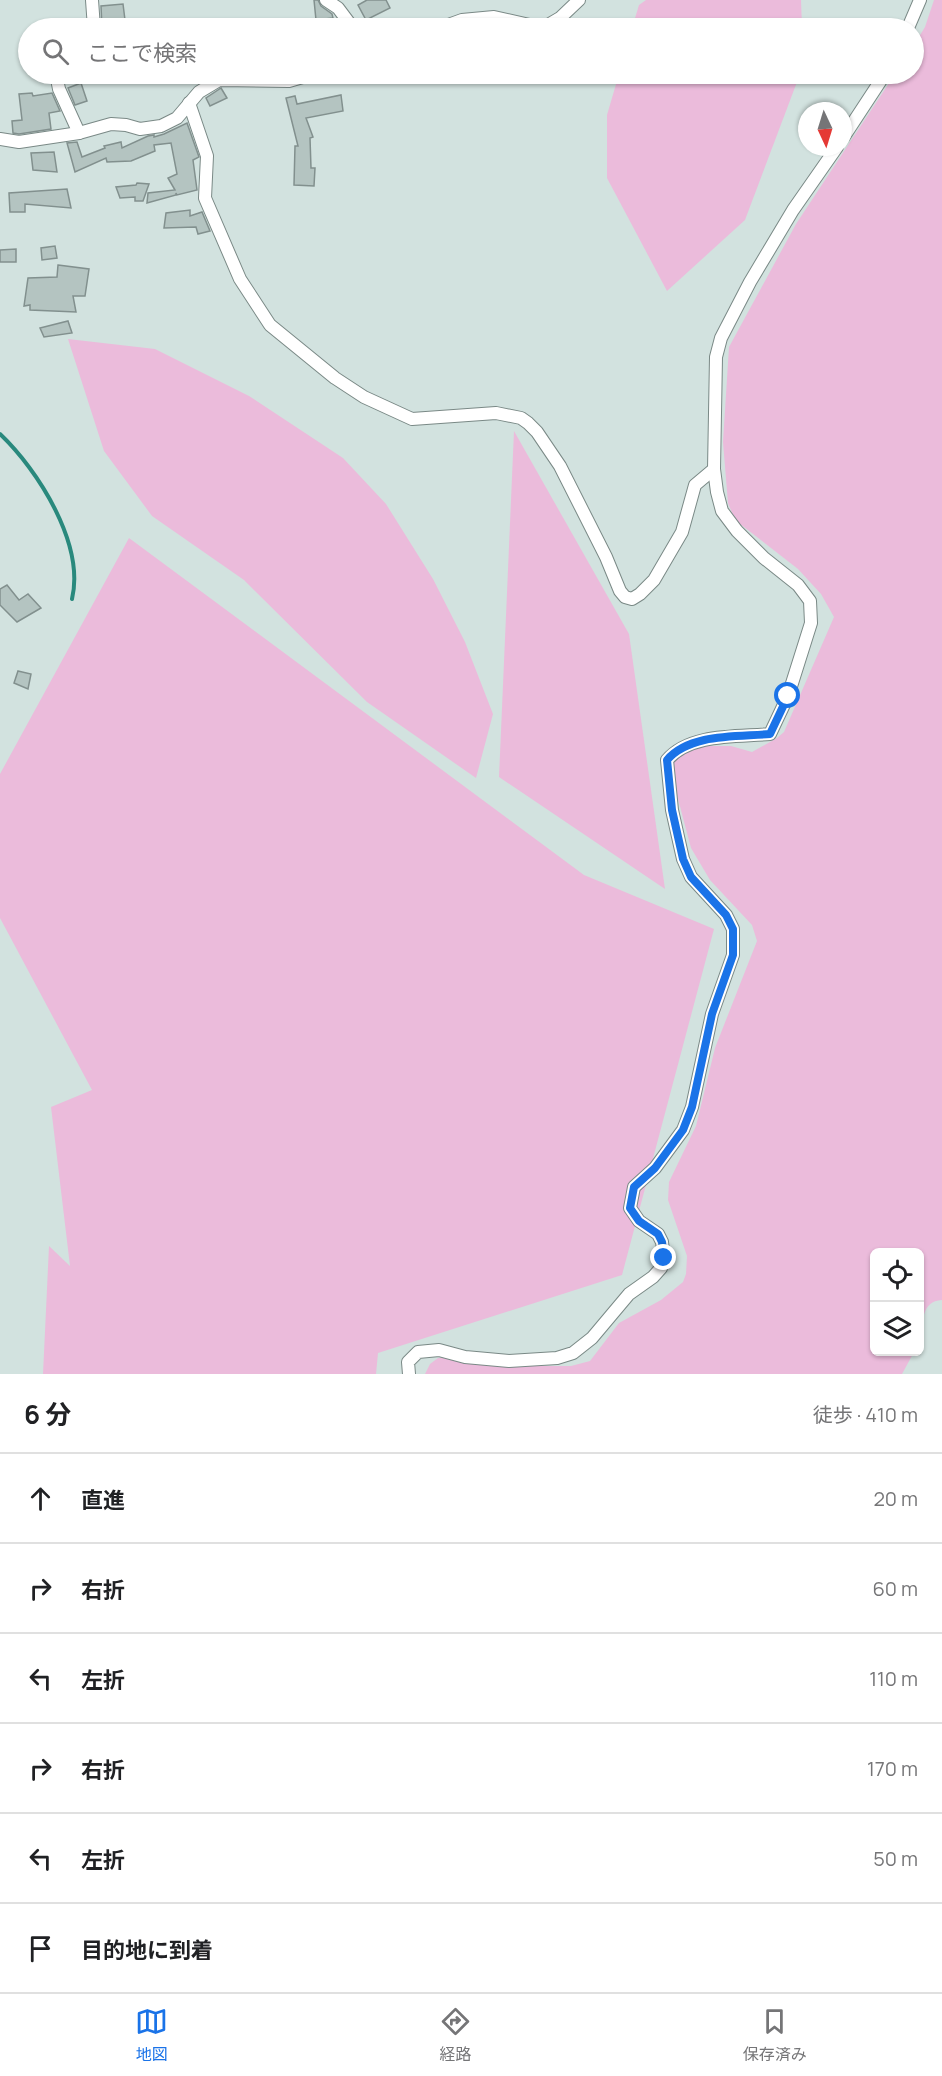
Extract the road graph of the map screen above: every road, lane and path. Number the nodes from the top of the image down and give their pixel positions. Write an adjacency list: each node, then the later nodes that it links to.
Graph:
1 (92, 0): 5 (street)
2 (326, 0): 6 (street)
3 (579, 0): 7 (street)
4 (920, 0): 8 (street)
5 (93, 18)
6 (346, 18)
7 (560, 18)
8 (912, 18)
9 (58, 84): 14 (street)
10 (212, 84): 12 (street)
11 (879, 84): 13 (street)
12 (189, 103): 14 (street); 17 (street)
13 (852, 125)
14 (79, 133): 15 (street)
15 (0, 139)
16 (831, 156): 17 (street)
17 (714, 469): 18 (street)
18 (409, 1374)

